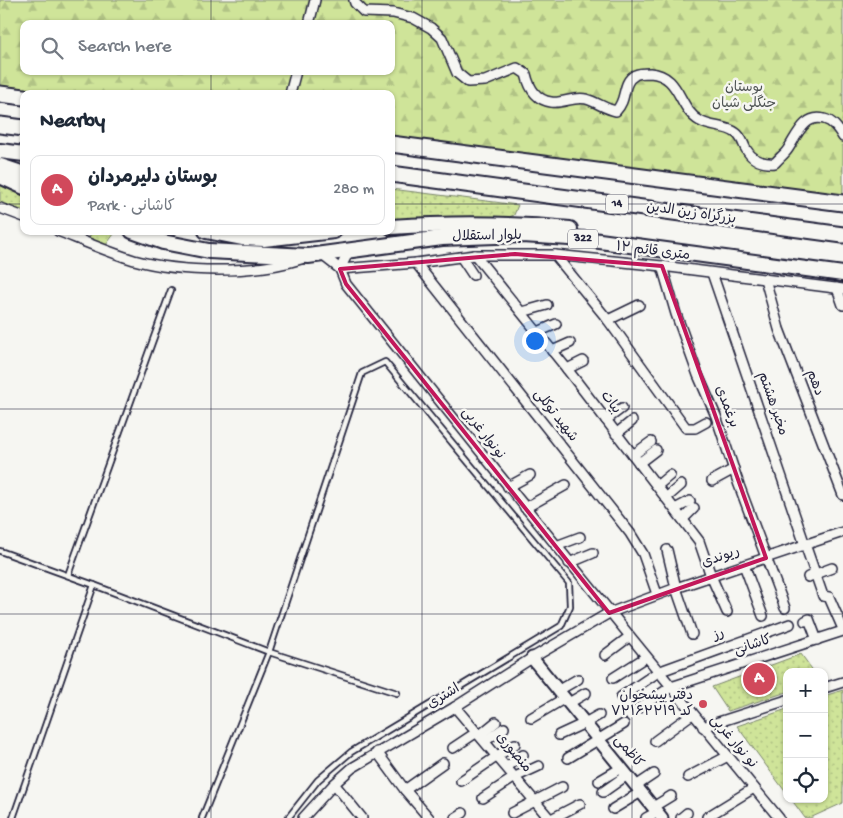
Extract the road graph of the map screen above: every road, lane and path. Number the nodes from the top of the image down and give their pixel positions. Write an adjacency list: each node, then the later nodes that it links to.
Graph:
1 (315, 0): 3 (street)
2 (354, 0): 10 (street)
3 (310, 20)
4 (295, 75): 5 (street)
5 (291, 90)
6 (0, 94): 7 (highway)
7 (20, 96)
8 (0, 125): 9 (highway)
9 (20, 128)
10 (843, 137)
11 (395, 145): 19 (highway, 14)
12 (0, 151): 13 (main road)
13 (20, 154)
14 (0, 166): 15 (main road)
15 (20, 173)
16 (395, 175): 28 (highway, بزرگراه زین الدین / 14)
17 (0, 176): 18 (main road)
18 (20, 185)
19 (843, 203)
20 (0, 208): 21 (street)
21 (20, 216)
22 (397, 227): 30 (main road); 37 (main road, بلوار استقلال / 322)
23 (67, 235): 29 (street)
24 (82, 235): 29 (street)
25 (145, 235): 32 (main road, بلوار استقلال / 322)
26 (248, 235): 27 (main road)
27 (290, 235)
28 (843, 235)
29 (79, 240): 32 (street)
30 (407, 242): 31 (main road, بلوار استقلال / 322); 41 (main road, بلوار استقلال / 322)
31 (348, 251): 32 (main road, بلوار استقلال / 322); 39 (street)
32 (315, 255): 39 (street)
33 (475, 255): 34 (street, ۱۲ متری قائم); 35 (street, ۱۲ متری قائم); 49 (street, بیات)
34 (555, 255): 38 (street, ۱۲ متری قائم); 50 (street, برغمدی)
35 (461, 257): 36 (street, ۱۲ متری قائم); 42 (street)
36 (416, 263): 39 (street, ۱۲ متری قائم); 93 (street, شهید توکلی)
37 (843, 265)
38 (662, 266): 40 (street, ۱۲ متری قائم); 64 (street, برغمدی)
39 (340, 269): 71 (street, نونوار غربی)
40 (712, 273): 43 (street, ۱۲ متری قائم); 80 (street, مخبر هشتم)
41 (843, 274)
42 (472, 276)
43 (764, 279): 44 (street, ۱۲ متری قائم); 72 (street, دهم)
44 (840, 289): 48 (street)
45 (171, 290): 88 (lane)
46 (639, 304): 50 (street)
47 (547, 305): 49 (street)
48 (843, 305)
49 (522, 312): 52 (street, بیات)
50 (608, 320): 60 (street, برغمدی)
51 (556, 324): 52 (street)
52 (538, 332): 54 (street, بیات)
53 (570, 343): 54 (street)
54 (552, 350): 56 (street, بیات)
55 (583, 361): 56 (street)
56 (567, 369): 58 (street, بیات)
57 (622, 408): 58 (street)
58 (606, 420): 61 (street, بیات)
59 (632, 421): 61 (street)
60 (706, 422)
61 (616, 434): 62 (street, بیات)
62 (633, 455): 63 (street, بیات); 63 (street)
63 (639, 463): 70 (street, بیات)
64 (734, 469): 67 (street); 84 (street, برغمدی)
65 (530, 475): 71 (street)
66 (670, 475): 70 (street)
67 (712, 481)
68 (566, 485): 74 (street)
69 (681, 485): 73 (street)
70 (657, 486): 73 (street, بیات)
71 (508, 487): 74 (street, نونوار غربی)
72 (843, 495)
73 (666, 498): 75 (street, بیات)
74 (525, 508): 79 (street, نونوار غربی)
75 (675, 509): 76 (street, بیات); 76 (street)
76 (683, 519): 89 (street, بیات)
77 (843, 532): 80 (street, ریوندی)
78 (580, 537): 79 (street)
79 (556, 546): 85 (street, نونوار غربی)
80 (806, 547): 84 (street, ریوندی); 90 (street, مخبر هشتم)
81 (667, 550): 92 (street)
82 (0, 551): 88 (lane)
83 (593, 553): 85 (street)
84 (766, 558): 86 (street, ریوندی); 94 (street, برغمدی)
85 (569, 563): 96 (street, نونوار غربی)
86 (744, 565): 89 (street, ریوندی); 97 (street)
87 (832, 568): 90 (street)
88 (68, 575): 91 (lane)
89 (712, 576): 92 (street, ریوندی); 95 (street, بیات)
90 (812, 576): 100 (street, مخبر هشتم)
91 (94, 585): 104 (lane); 163 (lane)
92 (676, 588): 93 (street, ریوندی); 101 (street)
93 (657, 594): 96 (street, ریوندی)
94 (785, 608)
95 (727, 612)
96 (610, 613): 102 (street, نو نوار غربی); 106 (street, اشتری)
97 (763, 616)
98 (805, 621): 103 (street)
99 (790, 624): 108 (street, رز)
100 (843, 630): 103 (street, کاشانی)
101 (692, 634)
102 (629, 637): 105 (street); 107 (street, نو نوار غربی)
103 (817, 640): 112 (street, کاشانی)
104 (269, 652): 114 (lane); 164 (lane); 165 (lane)
105 (605, 655)
106 (532, 658): 116 (street, کاظمی); 119 (street, اشتری)
107 (646, 658): 108 (street, نو نوار غربی); 109 (street)
108 (658, 672): 112 (street, نو نوار غربی); 117 (street)
109 (614, 678)
110 (578, 679): 116 (street)
111 (843, 682): 113 (street)
112 (670, 687): 120 (street, کاشانی); 121 (street, نو نوار غربی)
113 (828, 687)
114 (397, 693)
115 (586, 693): 116 (street)
116 (564, 697): 123 (street); 124 (street, کاظمی)
117 (621, 697)
118 (783, 701): 127 (street)
119 (455, 707): 129 (street, منصوری); 134 (street, اشتری)
120 (639, 708)
121 (692, 714): 127 (street, نو نوار غربی); 131 (street)
122 (600, 715): 124 (street)
123 (531, 718)
124 (585, 723): 128 (street); 130 (street, کاظمی)
125 (624, 724): 130 (street)
126 (500, 725): 129 (street)
127 (703, 727): 137 (street, نو نوار غربی)
128 (559, 735)
129 (481, 736): 133 (street); 136 (street, منصوری)
130 (598, 739): 138 (street); 142 (street, کاظمی)
131 (655, 741)
132 (515, 744): 136 (street)
133 (453, 748)
134 (378, 752): 152 (street); 161 (street, اشتری)
135 (524, 755): 141 (street)
136 (498, 756): 141 (street, منصوری); 146 (street)
137 (728, 756): 145 (street); 150 (street, نو نوار غربی)
138 (568, 758)
139 (443, 763): 152 (street)
140 (539, 766): 144 (street)
141 (506, 767): 144 (street, منصوری)
142 (624, 771): 147 (street); 151 (street, کاظمی); 153 (street)
143 (654, 774): 151 (street)
144 (515, 777): 155 (street); 156 (street, منصوری)
145 (688, 777)
146 (461, 781)
147 (599, 781)
148 (336, 786): 166 (street)
149 (562, 788): 156 (street)
150 (754, 788): 162 (street); 170 (street, نو نوار غربی)
151 (638, 789): 158 (street); 159 (street, کاظمی)
152 (405, 790): 167 (street)
153 (603, 792)
154 (671, 796): 159 (street)
155 (483, 798)
156 (536, 802): 160 (street); 168 (street, منصوری)
157 (580, 804): 168 (street)
158 (613, 809)
159 (657, 812): 169 (street)
160 (512, 814)
161 (307, 817)
162 (707, 817)
163 (13, 818)
164 (202, 818)
165 (288, 818)
166 (361, 818)
167 (428, 818)
168 (551, 818)
169 (646, 818)
170 (779, 818)

